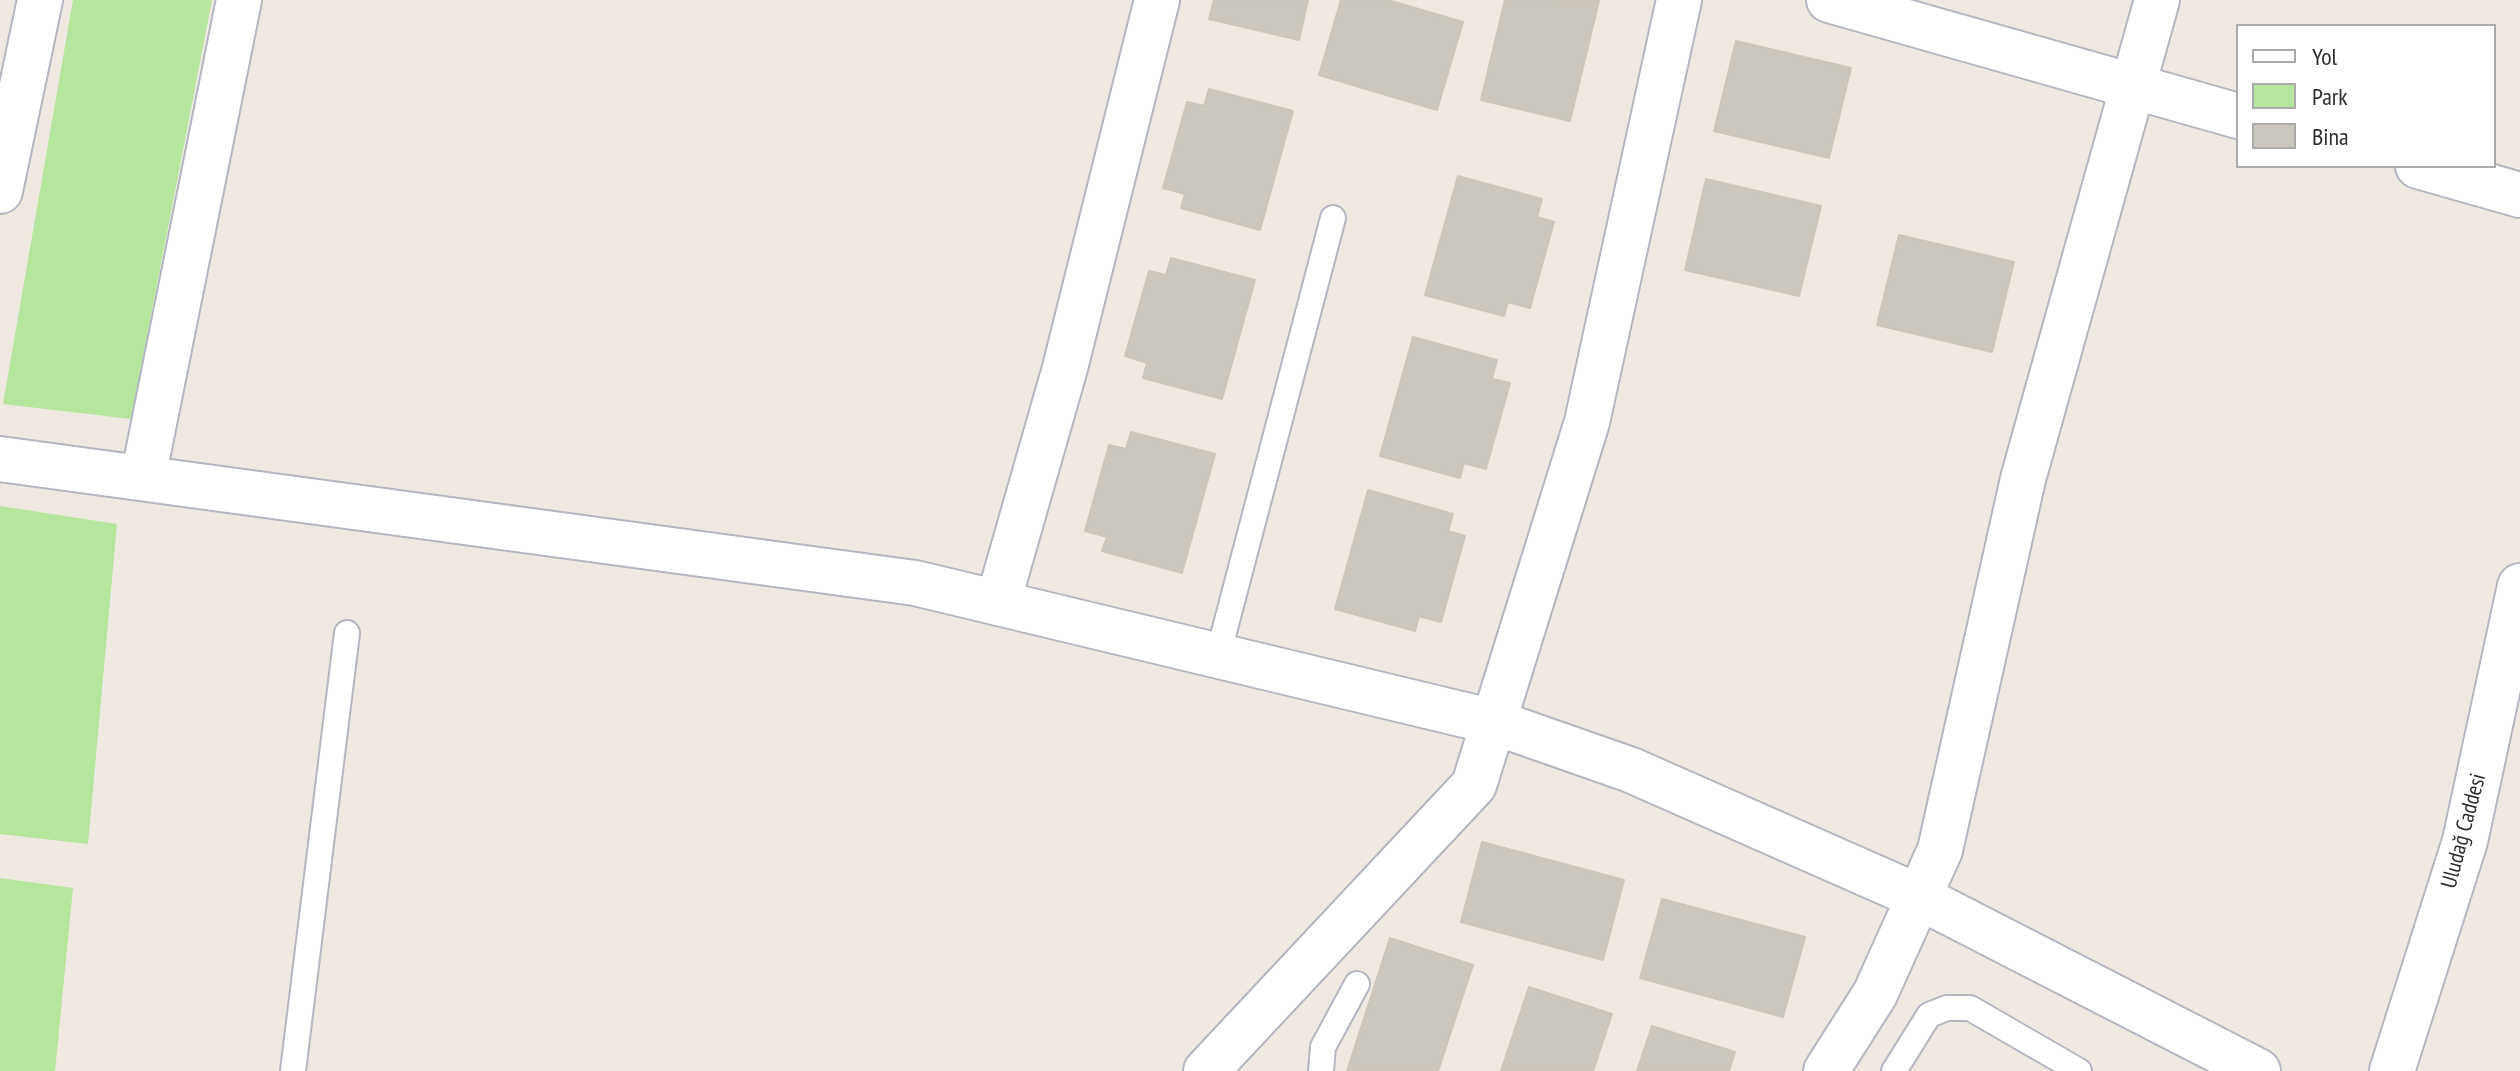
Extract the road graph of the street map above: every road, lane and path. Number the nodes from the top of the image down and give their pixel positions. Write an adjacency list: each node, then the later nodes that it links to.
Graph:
1 (40, 0): 10 (street)
2 (239, 0): 14 (street)
3 (1157, 0): 16 (street)
4 (1679, 0): 19 (street)
5 (1829, 0): 7 (street)
6 (2157, 0): 7 (street)
7 (2132, 86): 8 (street); 20 (street)
8 (2236, 115)
9 (2425, 168): 11 (street)
10 (0, 191)
11 (2520, 195)
12 (1333, 218): 18 (lane)
13 (0, 459): 14 (street)
14 (143, 478): 16 (street)
15 (2520, 586): 29 (street, Uludağ Caddesi)
16 (998, 602): 18 (street)
17 (347, 633): 22 (lane)
18 (1218, 655): 19 (street)
19 (1494, 722): 20 (street); 23 (street)
20 (1919, 897): 25 (street); 28 (street)
21 (1357, 984): 24 (lane)
22 (293, 1071)
23 (1206, 1071)
24 (1321, 1071)
25 (1826, 1071)
26 (1894, 1071): 27 (lane)
27 (2079, 1071)
28 (2258, 1071)
29 (2392, 1071)

